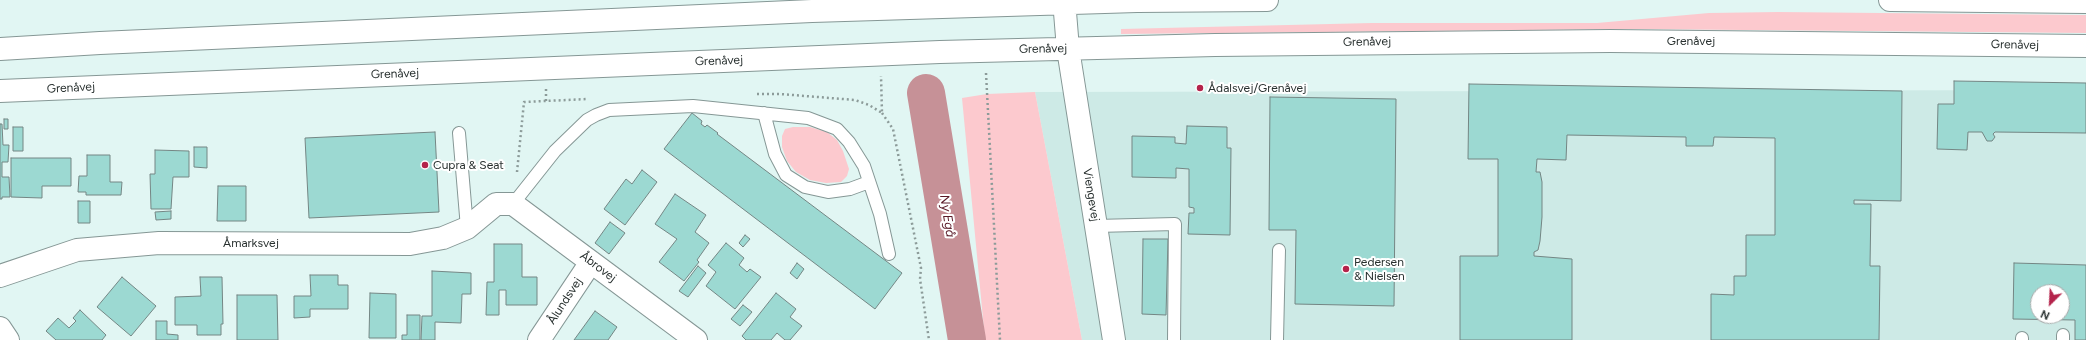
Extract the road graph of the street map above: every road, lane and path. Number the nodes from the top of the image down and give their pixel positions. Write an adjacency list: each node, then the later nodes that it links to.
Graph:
1 (1267, 0): 3 (main road)
2 (1890, 0): 4 (main road)
3 (1064, 2): 6 (main road); 7 (main road, Viengevej)
4 (2086, 2)
5 (2086, 46): 7 (main road, Grenåvej)
6 (0, 49)
7 (1068, 49): 8 (main road, Grenåvej); 15 (main road, Viengevej)
8 (985, 51): 9 (main road, Grenåvej); 26 (path)
9 (0, 91)
10 (764, 113): 13 (lane); 13 (lane); 14 (lane)
11 (882, 113): 25 (path)
12 (459, 133): 16 (lane)
13 (869, 182): 18 (lane)
14 (505, 204): 16 (main road, Åmarksvej); 19 (main road, Åbrovej)
15 (1096, 226): 27 (main road, Viengevej); 28 (lane)
16 (467, 228): 20 (main road, Åmarksvej)
17 (1278, 250): 29 (lane)
18 (889, 254)
19 (591, 262): 23 (main road, Ålundsvej); 24 (main road, Åbrovej)
20 (0, 276)
21 (0, 328): 22 (main road)
22 (8, 340)
23 (540, 340)
24 (696, 340)
25 (929, 340)
26 (1000, 340)
27 (1114, 340)
28 (1174, 340)
29 (1277, 340)

